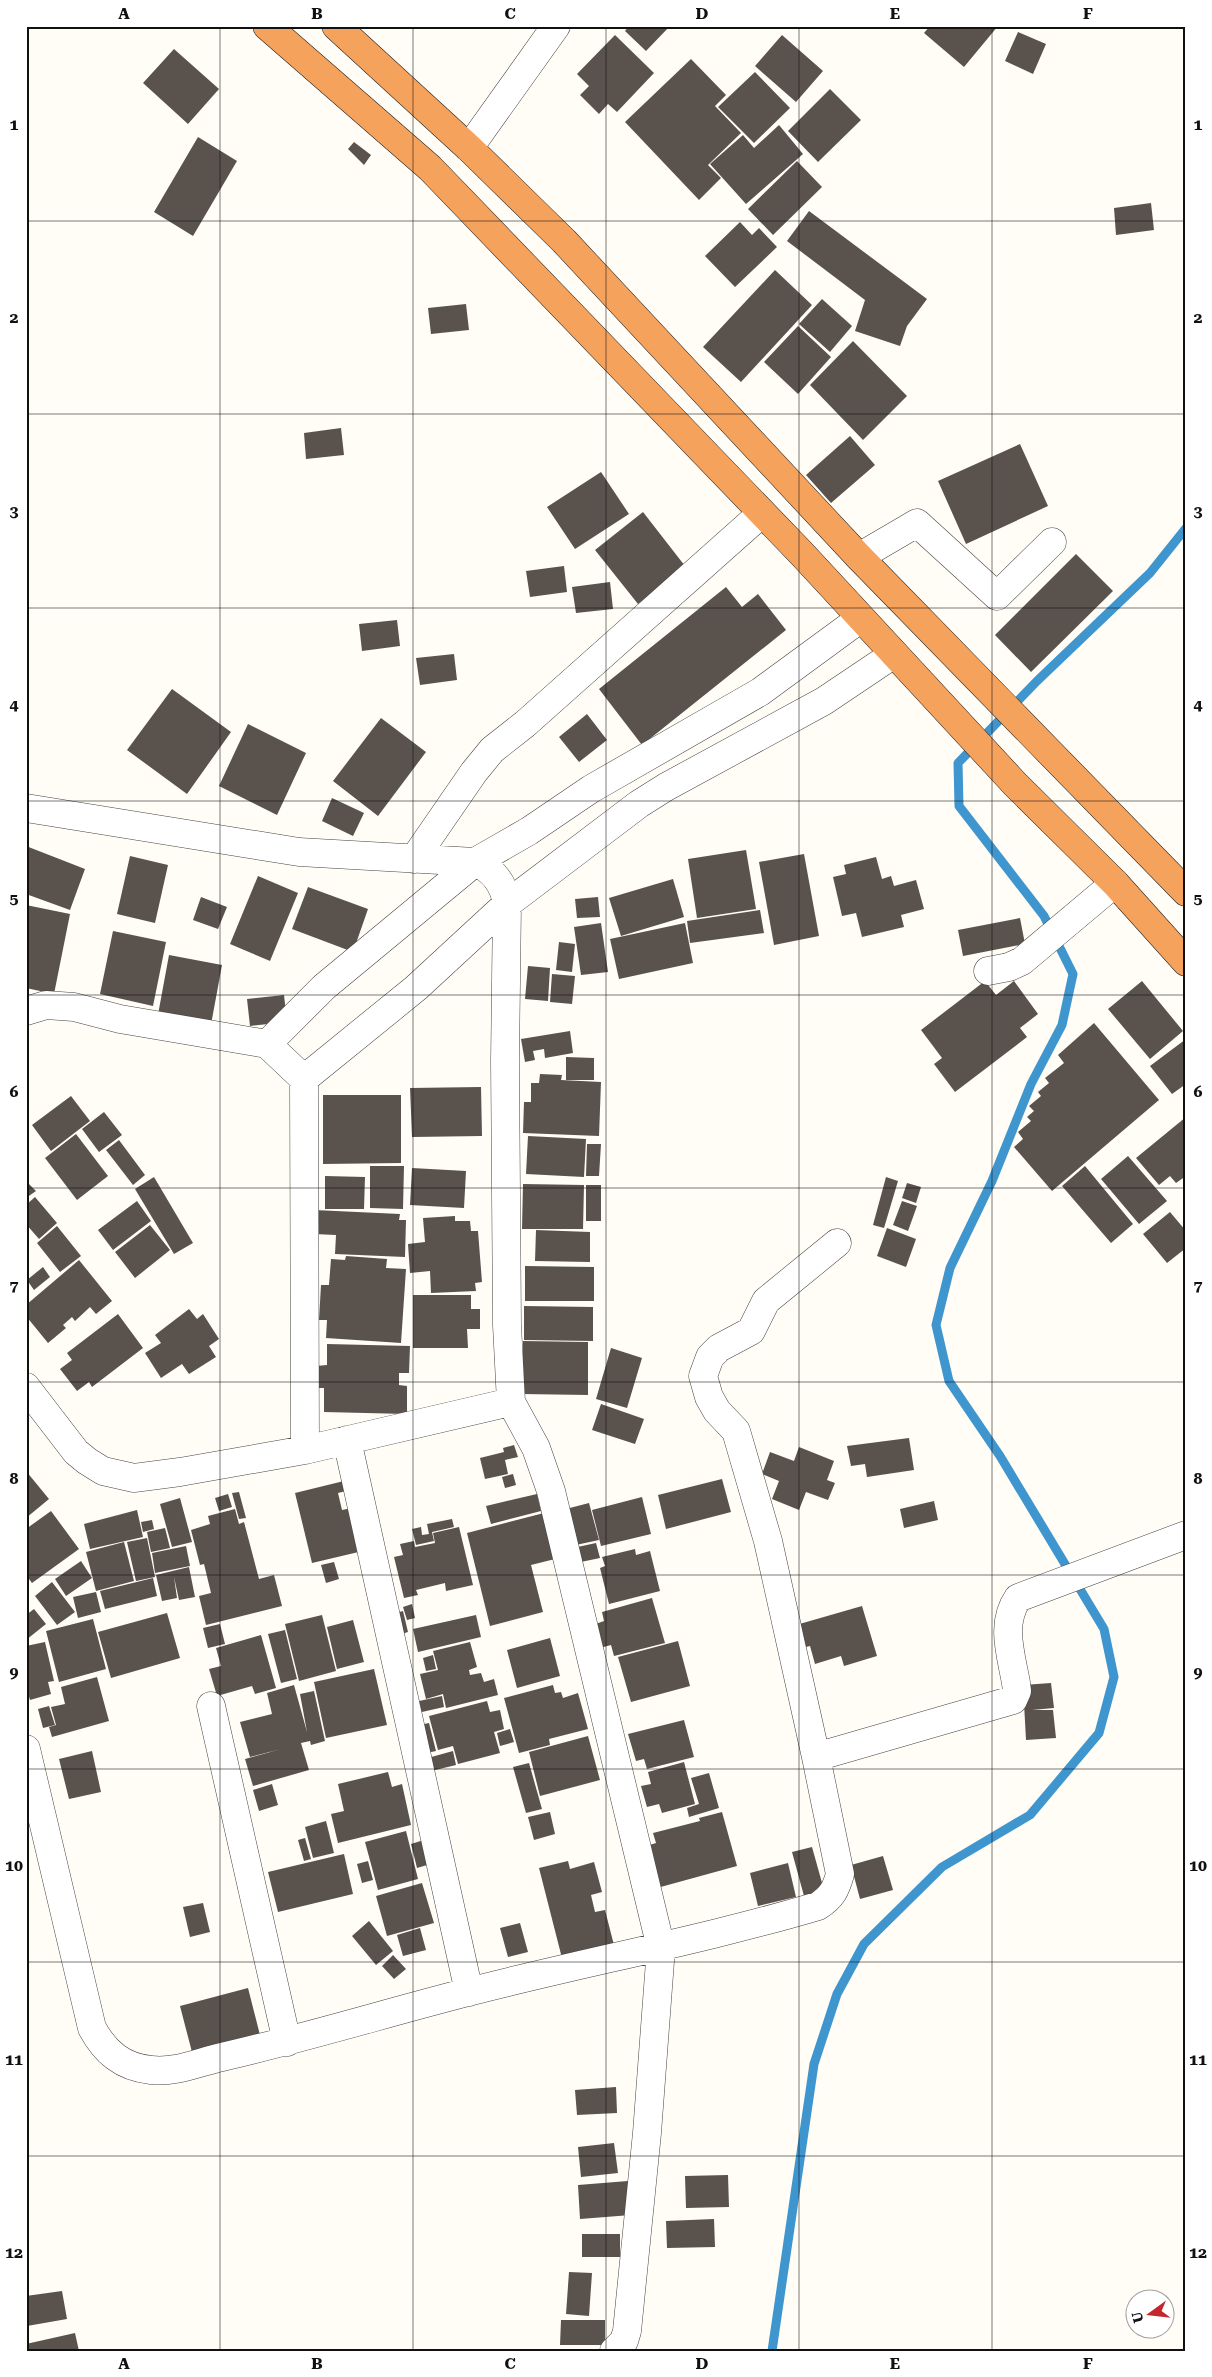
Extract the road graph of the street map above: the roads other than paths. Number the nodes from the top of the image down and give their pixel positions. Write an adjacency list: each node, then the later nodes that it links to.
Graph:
1 (266, 26): 5 (highway)
2 (336, 26): 4 (highway)
3 (556, 26): 4 (street)
4 (469, 148): 7 (highway)
5 (762, 513): 8 (highway); 11 (street)
6 (1052, 542): 7 (street)
7 (859, 557): 14 (highway)
8 (862, 618): 9 (highway); 12 (street)
9 (903, 663): 13 (highway); 15 (street)
10 (26, 808): 11 (street)
11 (414, 859): 12 (street)
12 (475, 862): 15 (street); 19 (street)
13 (1115, 883): 16 (highway); 17 (street)
14 (1186, 892)
15 (507, 904): 20 (street); 23 (street)
16 (1186, 962)
17 (988, 971)
18 (26, 1011): 19 (street)
19 (267, 1044): 20 (street)
20 (304, 1079): 25 (street)
21 (837, 1243): 29 (street)
22 (26, 1387): 25 (street)
23 (511, 1402): 24 (street); 30 (street)
24 (347, 1440): 25 (street); 31 (street)
25 (305, 1450)
26 (1186, 1535): 29 (street)
27 (211, 1706): 32 (street)
28 (26, 1749): 32 (street)
29 (816, 1757): 30 (street)
30 (661, 1948): 31 (street); 33 (street)
31 (469, 1992): 32 (street)
32 (287, 2042)
33 (614, 2351)

